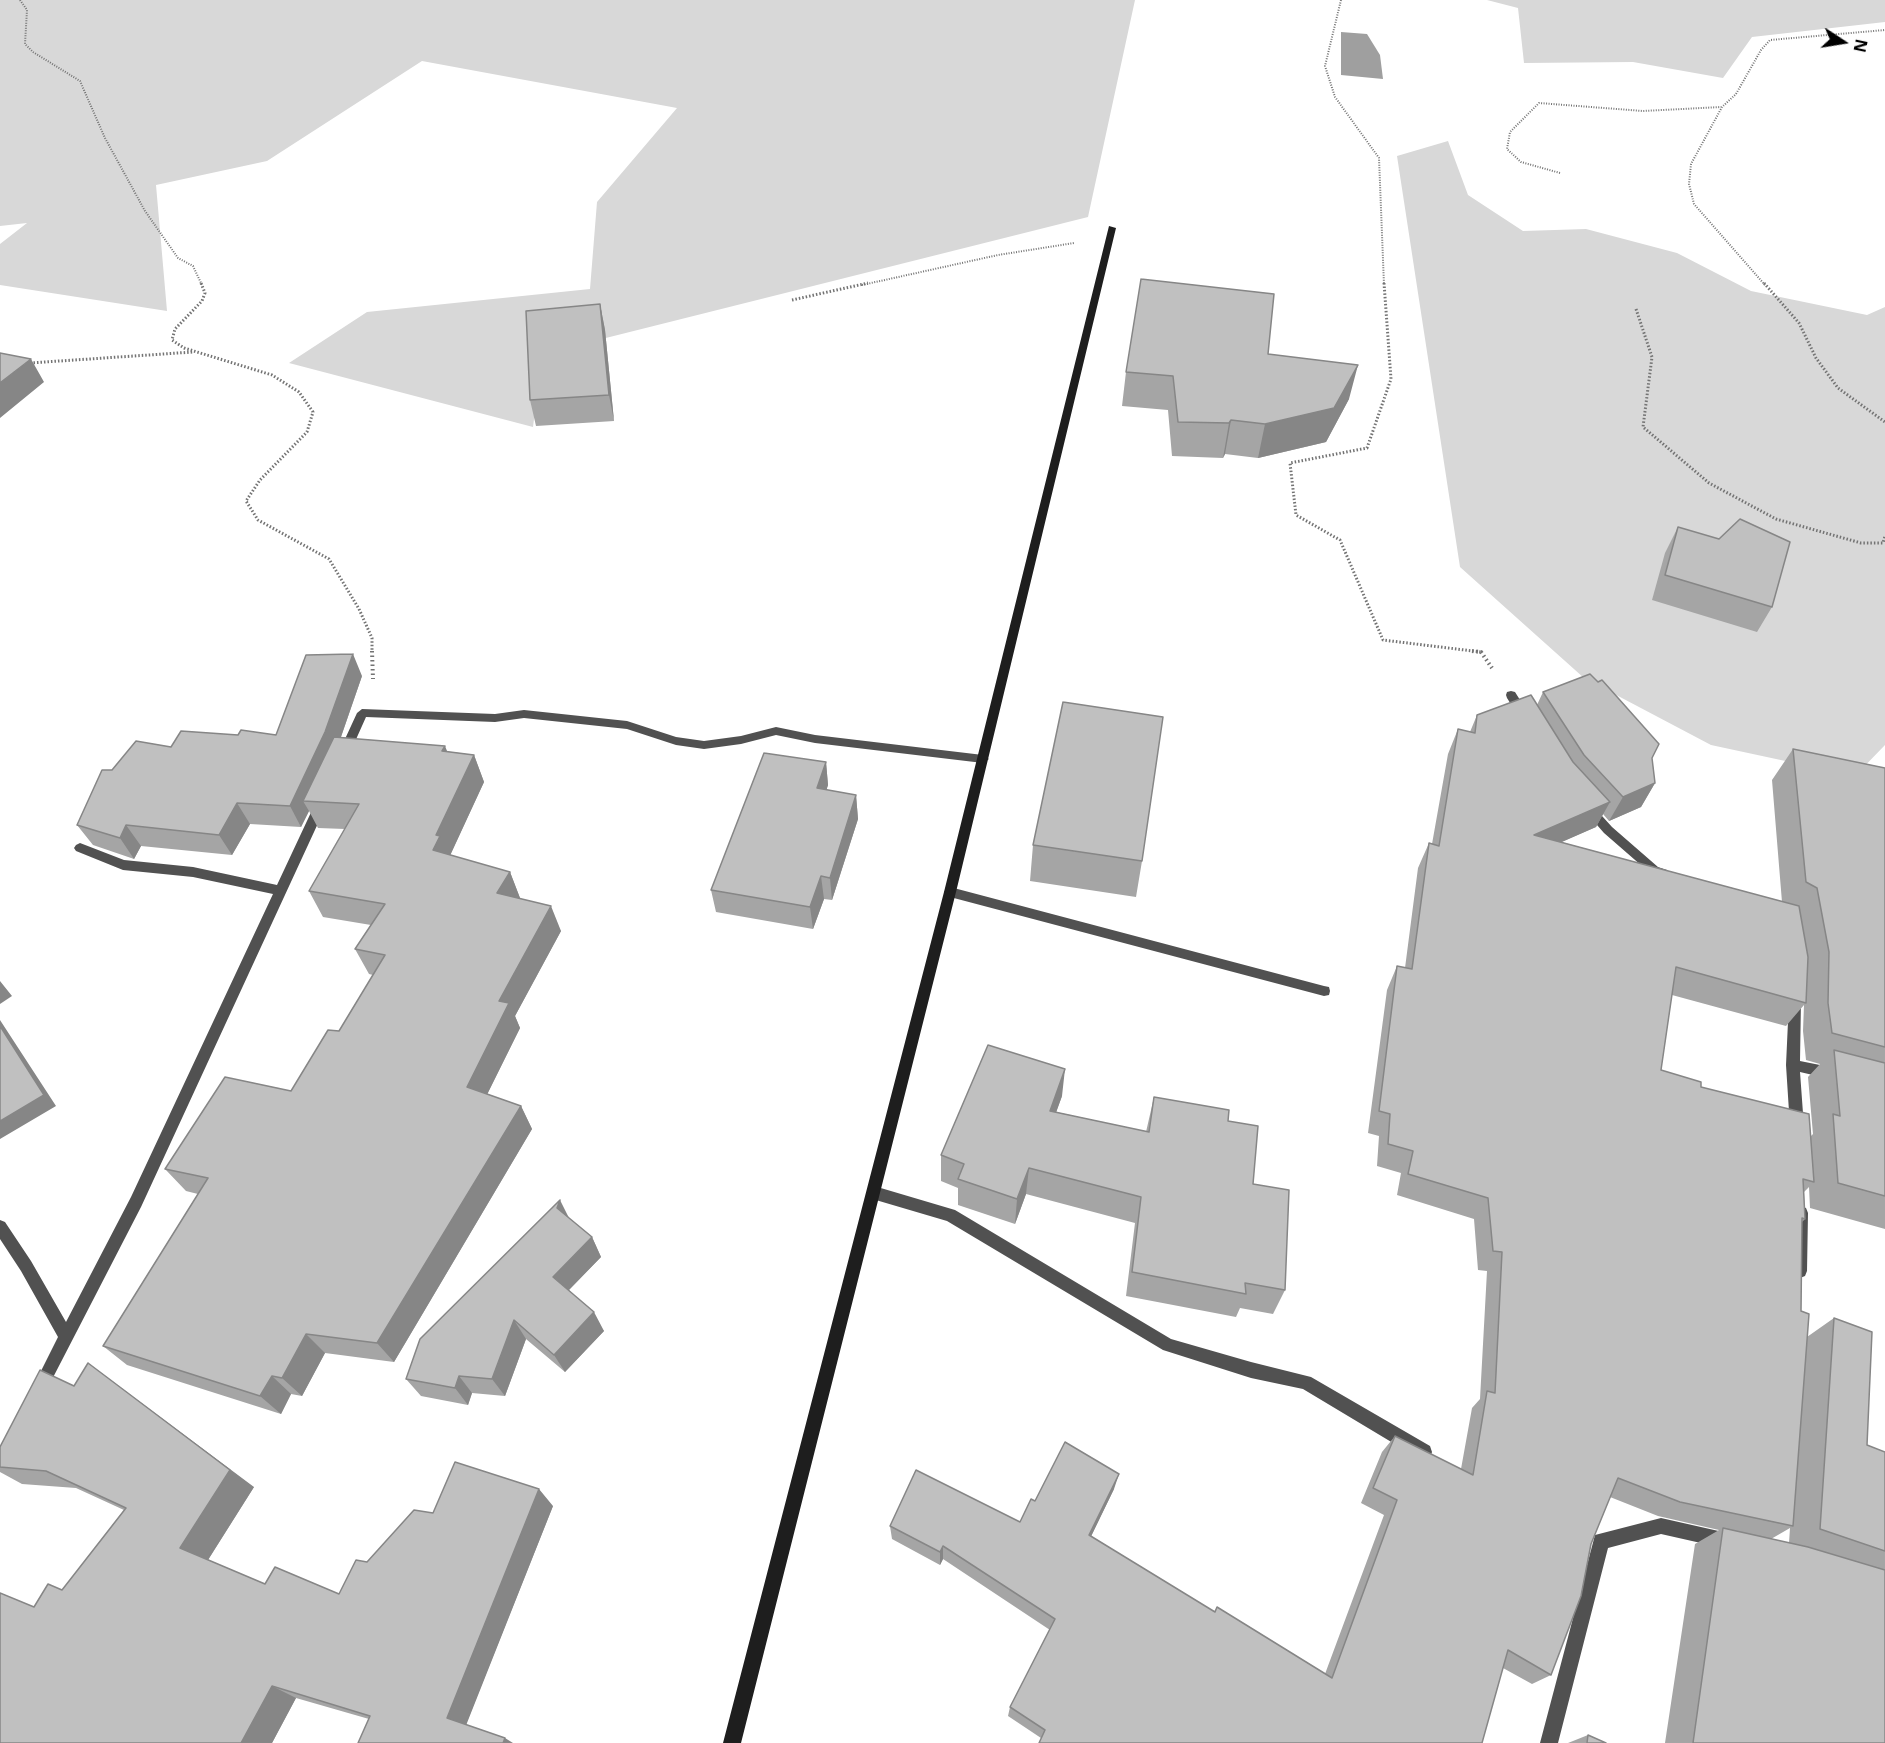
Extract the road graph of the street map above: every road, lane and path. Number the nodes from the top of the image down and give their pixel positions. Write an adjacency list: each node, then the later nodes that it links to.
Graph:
1 (20, 0): 9 (path)
2 (1341, 0): 13 (path)
3 (1885, 30): 4 (path)
4 (1722, 107): 5 (path); 11 (path)
5 (1560, 172)
6 (1111, 232): 7 (path); 16 (street)
7 (792, 300)
8 (1636, 309): 12 (path)
9 (197, 352): 10 (path); 14 (path)
10 (23, 363)
11 (1885, 422)
12 (1885, 536)
13 (1511, 695): 15 (street)
14 (363, 713): 16 (street); 17 (street)
15 (1529, 724)
16 (983, 759): 23 (street)
17 (339, 765)
18 (324, 796): 22 (street)
19 (1580, 799): 21 (street)
20 (80, 848): 22 (street)
21 (1675, 877)
22 (281, 891): 33 (street)
23 (950, 892): 24 (street); 29 (street)
24 (1324, 991)
25 (1796, 992): 26 (street)
26 (1793, 1065): 27 (street); 28 (street)
27 (1845, 1077)
28 (1798, 1147)
29 (874, 1192): 35 (street); 37 (street)
30 (1800, 1194): 32 (street)
31 (0, 1227): 33 (street)
32 (1799, 1287)
33 (66, 1337): 34 (street)
34 (31, 1407)
35 (1430, 1455)
36 (1742, 1545): 38 (street)
37 (732, 1743)
38 (1549, 1743)

